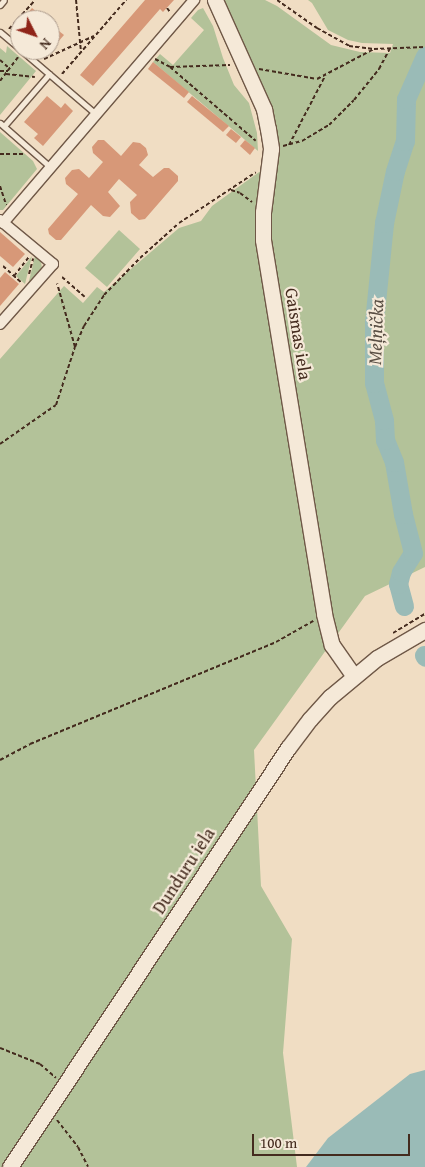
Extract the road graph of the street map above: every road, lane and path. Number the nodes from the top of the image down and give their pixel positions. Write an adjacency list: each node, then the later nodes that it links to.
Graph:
1 (4, 0): 8 (lane)
2 (34, 0): 9 (path)
3 (76, 0): 11 (path)
4 (126, 0): 10 (path)
5 (194, 0): 16 (street)
6 (215, 0): 34 (street, Gaismas iela)
7 (277, 0): 14 (path)
8 (0, 5)
9 (2, 33)
10 (96, 35): 11 (path); 15 (path)
11 (81, 42): 15 (path); 20 (path)
12 (425, 46): 13 (path)
13 (390, 48): 14 (path); 26 (path)
14 (374, 49): 26 (path)
15 (82, 52): 28 (path)
16 (143, 59): 22 (path); 30 (street)
17 (0, 60): 25 (path)
18 (15, 60): 25 (path)
19 (33, 60): 20 (lane)
20 (36, 63): 27 (lane)
21 (228, 65): 22 (path)
22 (170, 67): 34 (path)
23 (253, 68): 26 (path)
24 (0, 71): 25 (path)
25 (8, 71): 27 (path); 29 (path)
26 (325, 75)
27 (47, 76): 28 (lane); 31 (lane)
28 (56, 80): 30 (lane)
29 (0, 81)
30 (96, 114): 35 (street)
31 (2, 124): 32 (lane)
32 (35, 153): 33 (path); 35 (lane)
33 (0, 154)
34 (270, 158): 37 (path); 38 (street, Gaismas iela)
35 (50, 167): 39 (street)
36 (0, 186): 39 (path)
37 (231, 190): 38 (path); 48 (path)
38 (263, 212): 50 (street, Gaismas iela)
39 (4, 220): 40 (street)
40 (36, 250): 42 (path); 45 (path); 45 (street)
41 (3, 266): 42 (path)
42 (14, 276): 45 (path)
43 (62, 277): 46 (path)
44 (57, 283): 48 (path)
45 (28, 288): 47 (street)
46 (85, 297)
47 (0, 324)
48 (75, 347): 49 (path)
49 (0, 444)
50 (324, 614): 52 (street, Gaismas iela); 53 (path)
51 (425, 630): 52 (street, Dunduru iela)
52 (354, 676): 56 (street, Dunduru iela)
53 (0, 760)
54 (0, 1048): 55 (path)
55 (57, 1079)
56 (49, 1110): 57 (street, Dunduru iela); 58 (path)
57 (10, 1167)
58 (88, 1167)

